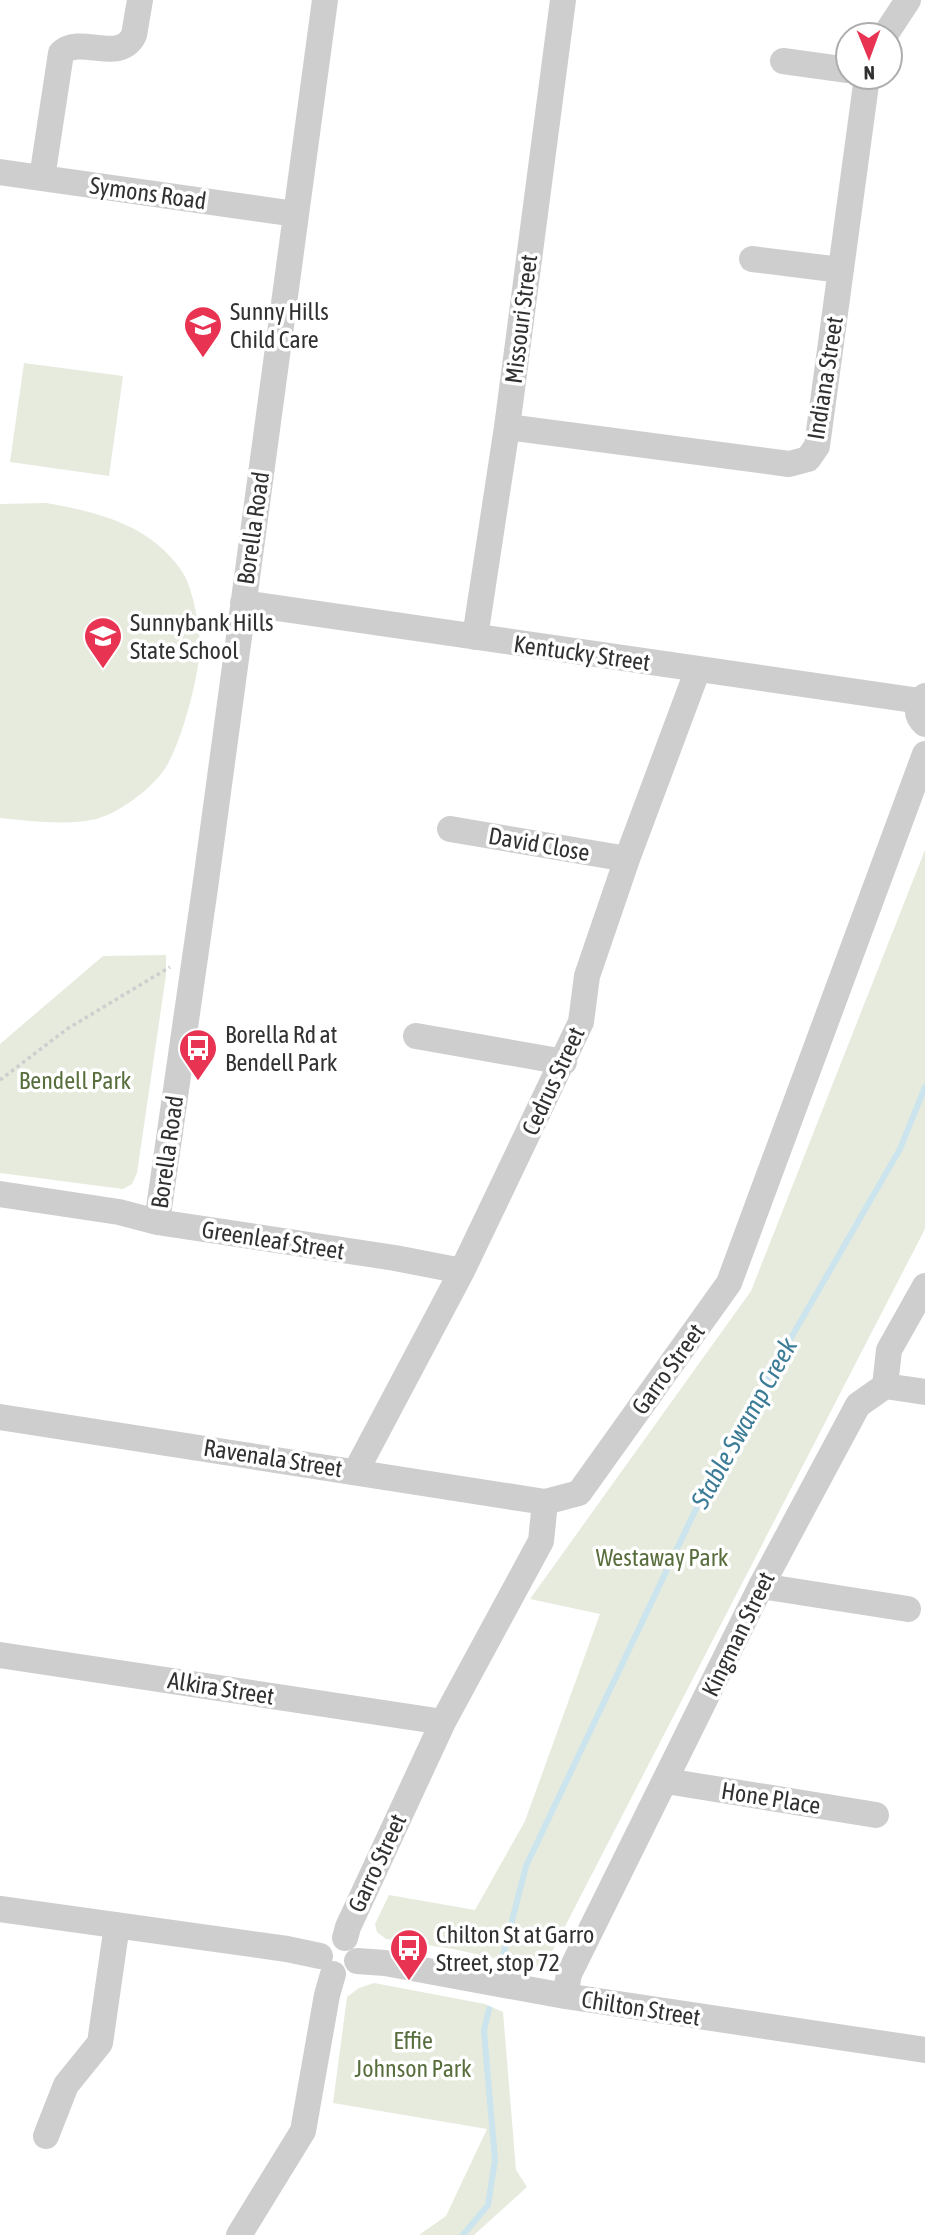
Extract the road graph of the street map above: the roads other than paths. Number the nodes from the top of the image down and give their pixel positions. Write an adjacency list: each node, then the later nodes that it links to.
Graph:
1 (139, 0): 10 (street)
2 (326, 0): 11 (street, Borella Road)
3 (563, 0): 14 (street, Missouri Street)
4 (908, 0): 5 (street)
5 (894, 21)
6 (783, 61): 7 (street)
7 (834, 68)
8 (865, 91): 13 (street, Indiana Street)
9 (0, 172): 10 (street, Symons Road)
10 (42, 178): 11 (street, Symons Road)
11 (296, 214): 15 (street, Borella Road)
12 (752, 259): 13 (street)
13 (841, 270): 14 (street, Indiana Street)
14 (507, 427): 16 (street, Missouri Street)
15 (243, 603): 16 (street, Kentucky Street); 25 (street, Borella Road)
16 (475, 637): 17 (street, Kentucky Street)
17 (698, 669): 18 (street, Kentucky Street); 21 (street, Cedrus Street)
18 (923, 707)
19 (925, 754): 32 (street, Garro Street)
20 (450, 829): 21 (street, David Close)
21 (627, 859): 23 (street, Cedrus Street)
22 (416, 1036): 23 (street)
23 (564, 1062): 26 (street, Cedrus Street)
24 (0, 1194): 25 (street, Greenleaf Street)
25 (157, 1222): 26 (street, Greenleaf Street)
26 (462, 1271): 31 (street, Cedrus Street)
27 (925, 1286): 28 (street)
28 (885, 1386): 29 (street); 33 (street, Kingman Street)
29 (925, 1392)
30 (0, 1417): 31 (street, Ravenala Street)
31 (356, 1471): 32 (street, Ravenala Street)
32 (545, 1502): 36 (street, Garro Street)
33 (761, 1586): 34 (street); 37 (street, Kingman Street)
34 (908, 1609)
35 (0, 1655): 36 (street, Alkira Street)
36 (443, 1722): 41 (street, Garro Street)
37 (666, 1781): 38 (street, Hone Place); 44 (street, Kingman Street)
38 (877, 1815)
39 (0, 1909): 40 (street)
40 (117, 1926): 43 (street); 46 (street)
41 (345, 1938): 42 (street); 43 (street)
42 (357, 1961): 43 (street); 44 (street, Chilton Street)
43 (327, 1965): 47 (street)
44 (565, 1996): 45 (street, Chilton Street)
45 (925, 2050)
46 (46, 2136)
47 (239, 2235)

